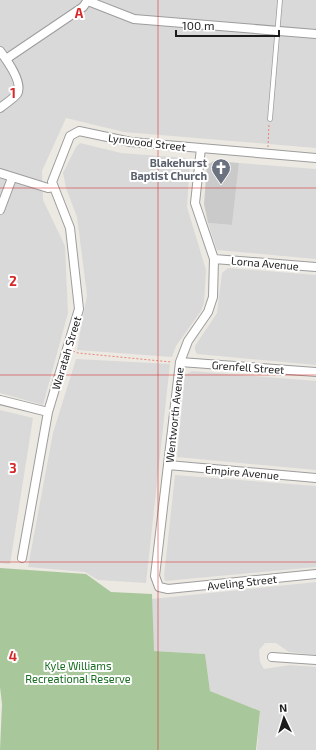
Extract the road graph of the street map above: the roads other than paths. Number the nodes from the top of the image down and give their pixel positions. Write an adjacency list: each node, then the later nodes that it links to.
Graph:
1 (88, 0): 3 (street); 6 (street)
2 (280, 0): 3 (lane)
3 (277, 31): 4 (street); 8 (lane)
4 (316, 34)
5 (0, 51): 6 (street)
6 (6, 59): 7 (street)
7 (0, 108)
8 (270, 119)
9 (200, 148): 10 (street, Lynwood Street); 13 (street, Lynwood Street); 15 (street, Wentworth Avenue)
10 (316, 158)
11 (0, 173): 12 (street)
12 (12, 178): 13 (street); 14 (street)
13 (53, 187): 20 (street, Waratah Street)
14 (0, 210)
15 (214, 259): 16 (street, Lorna Avenue); 17 (street, Wentworth Avenue)
16 (316, 267)
17 (180, 362): 18 (street, Grenfell Street); 21 (street, Wentworth Avenue)
18 (316, 372)
19 (0, 400): 20 (street)
20 (48, 412): 23 (street, Waratah Street)
21 (168, 465): 22 (street, Empire Avenue); 25 (street, Wentworth Avenue)
22 (316, 478)
23 (22, 558)
24 (316, 574): 25 (street, Aveling Street)
25 (168, 589)
26 (272, 657): 27 (street)
27 (316, 660)

